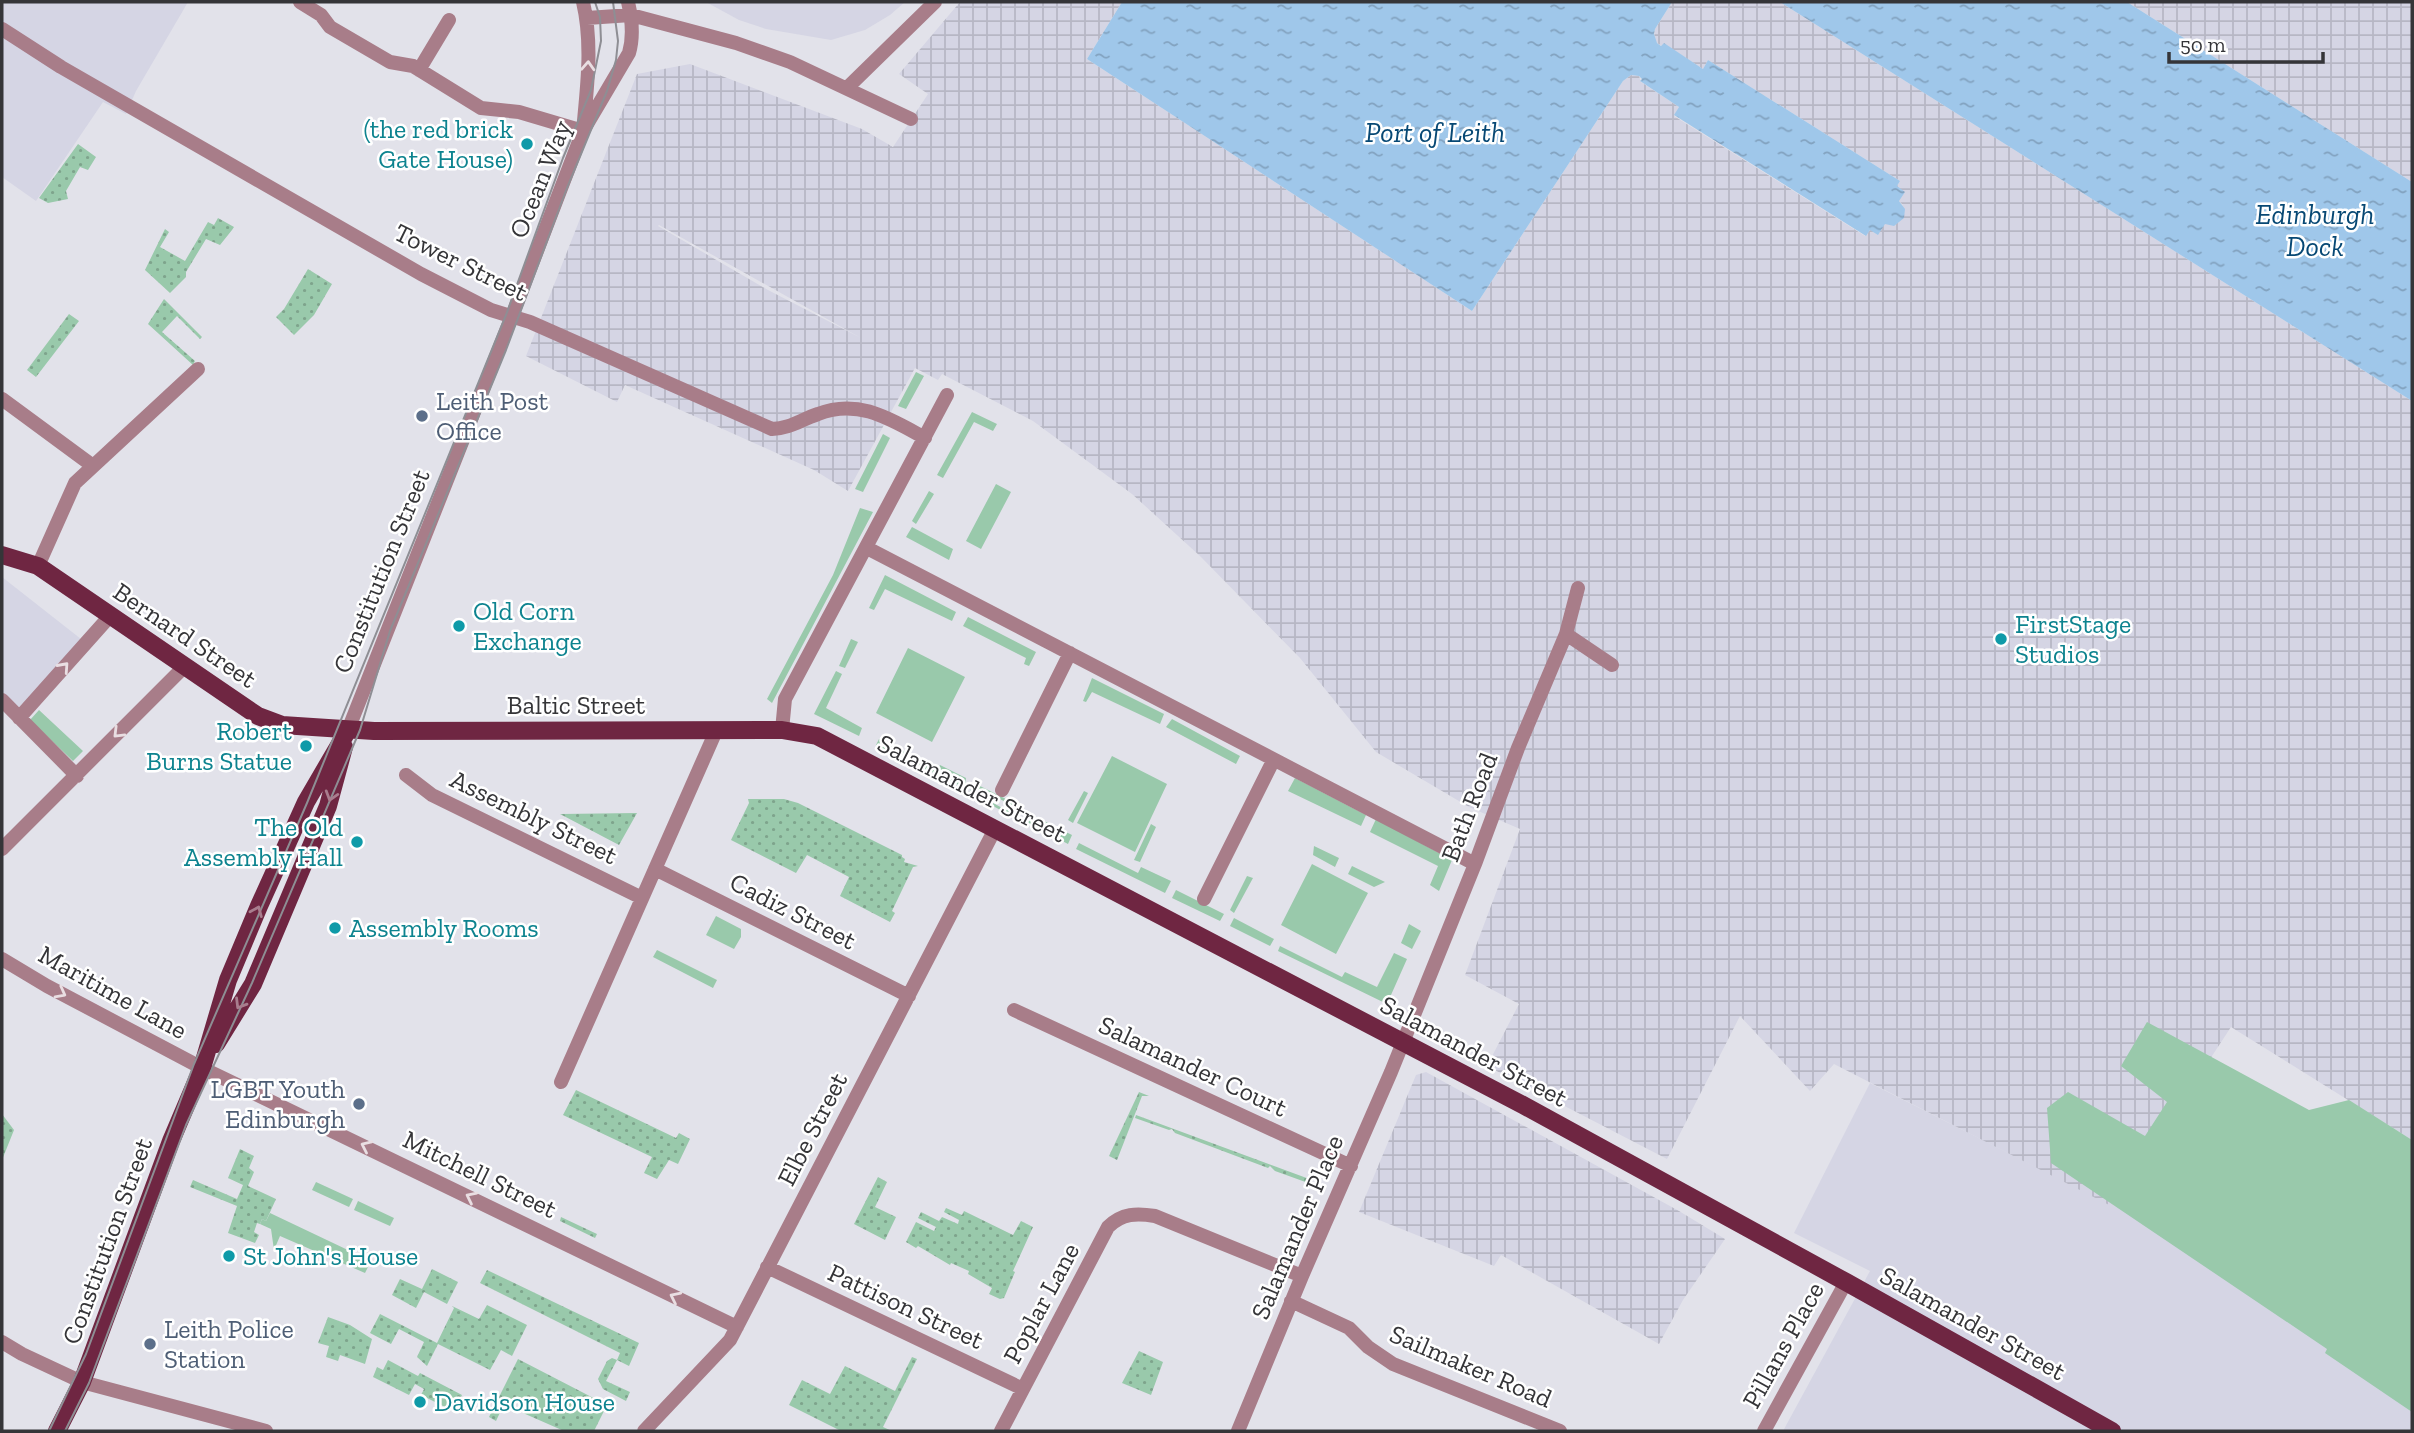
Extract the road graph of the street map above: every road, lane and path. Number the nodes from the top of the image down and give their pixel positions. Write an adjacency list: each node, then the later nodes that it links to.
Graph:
1 (300, 2): 8 (street)
2 (583, 2): 5 (street)
3 (935, 2): 9 (street)
4 (629, 8): 5 (street); 9 (street); 11 (street, Ocean Way)
5 (587, 18): 11 (street, one-way to 5)
6 (449, 20): 8 (street)
7 (2, 29): 12 (street, Tower Street)
8 (419, 69): 11 (street)
9 (848, 87): 10 (street)
10 (911, 118)
11 (583, 131): 12 (street, Ocean Way)
12 (512, 316): 16 (street, Tower Street); 29 (street, Constitution Street)
13 (198, 369): 17 (street)
14 (947, 395): 16 (street)
15 (2, 399): 17 (street)
16 (925, 438): 18 (street)
17 (93, 466): 20 (street)
18 (867, 548): 24 (street); 30 (street)
19 (2, 555): 20 (main road, Bernard Street)
20 (38, 566): 22 (main road, Bernard Street)
21 (1578, 588): 23 (street, Bath Road)
22 (110, 616): 26 (main road, Bernard Street); 28 (street, one-way to 22)
23 (1566, 634): 25 (street); 39 (street, Bath Road)
24 (1070, 653): 33 (street); 36 (street)
25 (1612, 665)
26 (184, 667): 29 (main road, Bernard Street); 35 (street, one-way to 35)
27 (2, 701): 28 (street)
28 (19, 718): 35 (street)
29 (348, 730): 31 (main road, Baltic Street); 47 (main road, Constitution Street, one-way to 29); 47 (main road, Constitution Street, one-way to 47)
30 (782, 730): 31 (main road, Baltic Street); 32 (main road, Baltic Street)
31 (716, 731): 40 (street)
32 (804, 733): 37 (main road, Salamander Street)
33 (1273, 761): 39 (street); 42 (street)
34 (406, 775): 41 (street, Assembly Street)
35 (77, 776): 38 (street)
36 (1003, 790)
37 (995, 829): 44 (street, Elbe Street); 46 (main road, Salamander Street)
38 (2, 849)
39 (1475, 864): 46 (street, Bath Road)
40 (655, 869): 41 (street); 44 (street, Cadiz Street)
41 (642, 898): 48 (street)
42 (1204, 899)
43 (2, 959): 47 (street, Maritime Lane, one-way to 47)
44 (909, 996): 50 (street, Elbe Street)
45 (1014, 1010): 49 (street, Salamander Court)
46 (1402, 1043): 49 (street, Salamander Place); 52 (main road, Salamander Street)
47 (202, 1068): 54 (street, Mitchell Street, one-way to 47); 56 (main road, Constitution Street)
48 (561, 1082)
49 (1351, 1167): 51 (street, Salamander Place)
50 (768, 1267): 54 (street, Elbe Street); 57 (street, Pattison Street)
51 (1302, 1276): 53 (street, Salamander Place); 57 (street, Poplar Lane)
52 (1846, 1282): 64 (street, Pillans Place); 65 (main road, Salamander Street)
53 (1292, 1301): 62 (street, Salamander Place); 63 (street, Sailmaker Road)
54 (737, 1326): 60 (street, Elbe Street)
55 (2, 1342): 56 (street)
56 (82, 1382): 58 (main road, Constitution Street); 59 (street)
57 (1023, 1389): 61 (street, Poplar Lane)
58 (57, 1431)
59 (266, 1431)
60 (644, 1431)
61 (1001, 1431)
62 (1238, 1431)
63 (1560, 1431)
64 (1764, 1431)
65 (2112, 1431)

